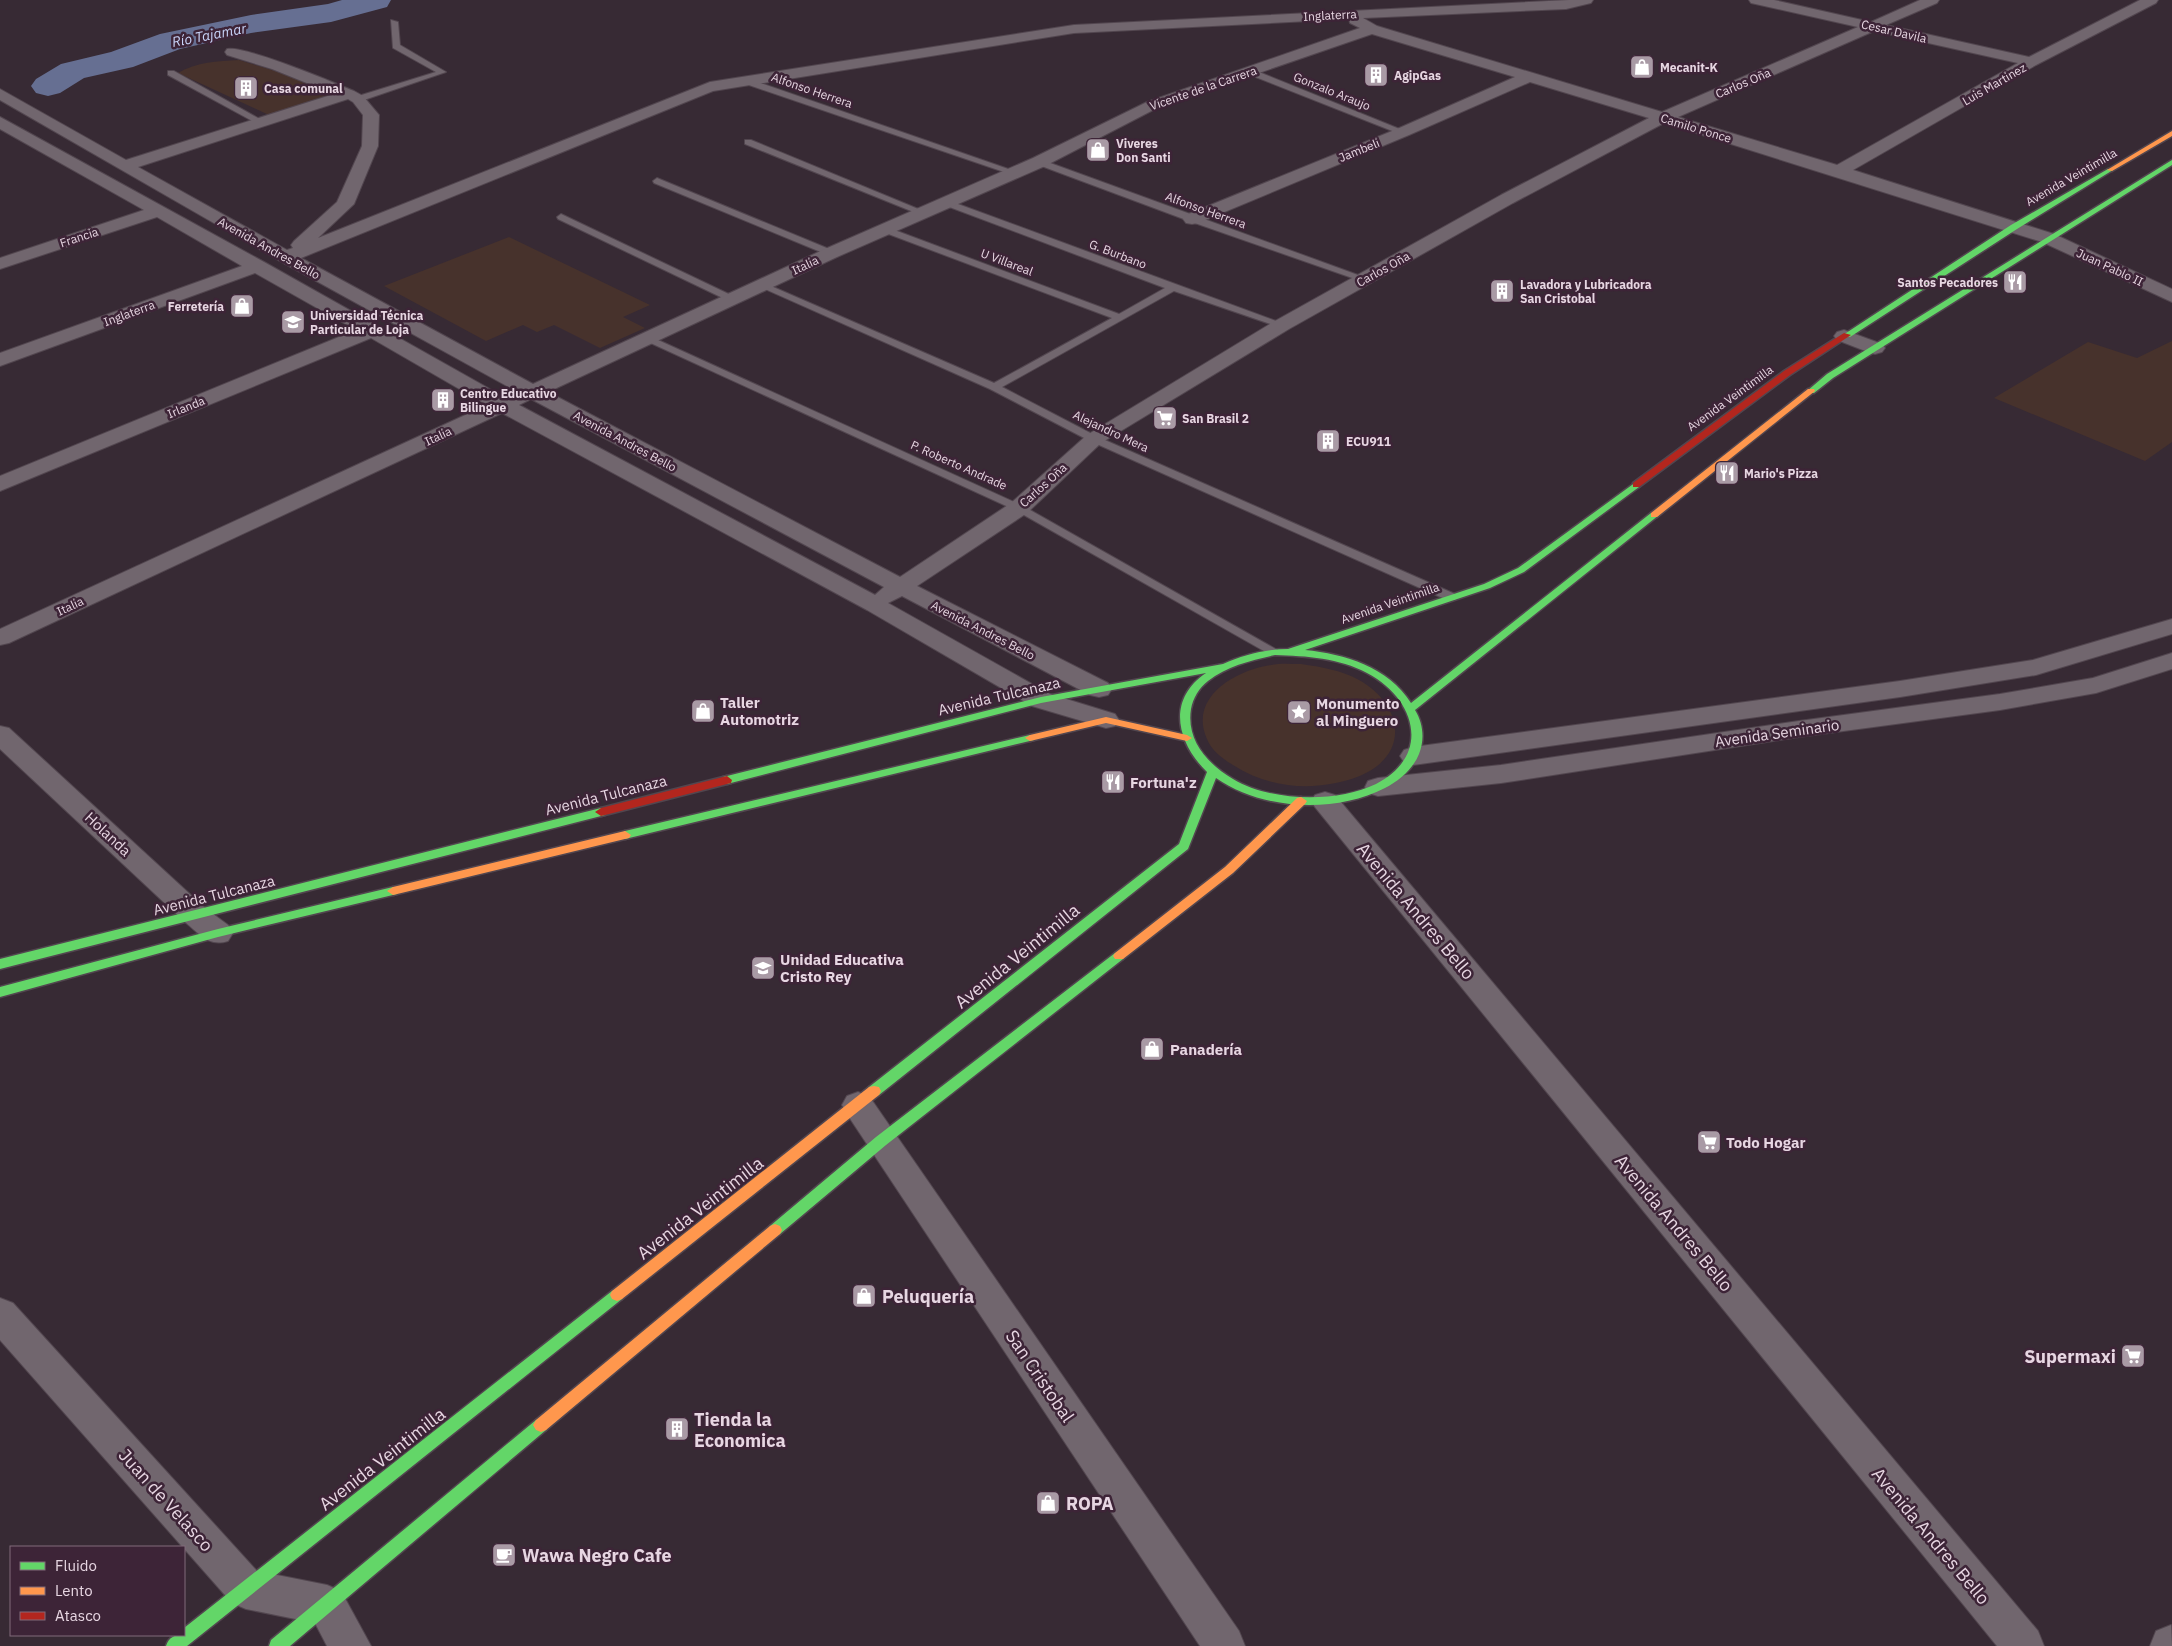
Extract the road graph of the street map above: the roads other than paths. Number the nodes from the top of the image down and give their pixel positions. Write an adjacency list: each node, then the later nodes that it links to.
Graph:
1 (1536, 0): 6 (street)
2 (1586, 0): 6 (street, Inglaterra)
3 (1756, 0): 9 (street, Cesar Davila)
4 (1932, 0): 9 (street, Carlos Oña)
5 (2151, 0): 12 (street, Luis Martinez)
6 (1552, 6): 7 (street, Inglaterra)
7 (1345, 15): 10 (street, Camilo Ponce); 16 (street, Inglaterra)
8 (394, 22): 18 (lane)
9 (1875, 26): 12 (street, Cesar Davila); 19 (street, Carlos Oña)
10 (1372, 29): 13 (street, Vicente de la Carrera); 15 (street, Camilo Ponce)
11 (232, 52): 18 (street)
12 (2031, 62): 28 (street, Luis Martinez)
13 (1251, 72): 22 (lane, Gonzalo Araujo); 25 (street, Vicente de la Carrera)
14 (171, 73): 21 (lane)
15 (1526, 78): 19 (street, Camilo Ponce); 22 (street, Jambeli)
16 (746, 81): 29 (lane, Alfonso Herrera); 40 (street, Inglaterra)
17 (0, 94): 27 (street, Avenida Andres Bello)
18 (353, 96): 21 (street); 40 (street)
19 (1662, 118): 28 (street, Camilo Ponce); 43 (street, Carlos Oña)
20 (0, 122): 32 (street, Avenida Andres Bello)
21 (261, 122): 27 (street)
22 (1403, 132): 35 (street, Jambeli)
23 (2172, 133): 36 (main road, Avenida Veintimilla)
24 (748, 142): 33 (lane)
25 (1040, 162): 29 (street, Vicente de la Carrera); 35 (lane, Alfonso Herrera)
26 (2172, 162): 38 (main road)
27 (124, 166): 40 (street, Avenida Andres Bello)
28 (1840, 171): 36 (street, Camilo Ponce)
29 (1013, 172): 31 (street, Italia)
30 (657, 181): 39 (lane)
31 (947, 203): 33 (street, Italia); 45 (lane, G. Burbano)
32 (158, 211): 41 (street, Francia); 42 (street, Avenida Andres Bello)
33 (924, 213): 37 (street, Italia)
34 (561, 217): 47 (lane)
35 (1192, 219): 43 (lane, Alfonso Herrera)
36 (2014, 226): 38 (street, Camilo Ponce); 51 (main road, Avenida Veintimilla)
37 (886, 230): 39 (street, Italia); 48 (lane, U Villareal)
38 (2048, 238): 46 (street, Juan Pablo II); 53 (main road)
39 (831, 253): 44 (street, Italia)
40 (286, 257): 56 (street, Avenida Andres Bello)
41 (0, 264)
42 (258, 266): 50 (street, Avenida Andres Bello); 54 (street, Inglaterra)
43 (1364, 279): 49 (street, Carlos Oña)
44 (761, 285): 47 (street, Italia); 55 (lane, Alejandro Mera)
45 (1174, 288): 48 (lane); 49 (lane, G. Burbano); 55 (lane)
46 (2172, 296)
47 (732, 299): 52 (street, Italia)
48 (1118, 317): 55 (lane)
49 (1282, 325): 58 (street, Carlos Oña)
50 (372, 331): 57 (street, Avenida Andres Bello); 59 (street, Irlanda)
51 (1844, 336): 53 (street); 62 (main road, Avenida Veintimilla)
52 (647, 338): 56 (street, Italia); 60 (lane, P. Roberto Andrade)
53 (1874, 348): 72 (main road)
54 (0, 360)
55 (994, 387): 58 (lane, Alejandro Mera)
56 (533, 391): 57 (street, Italia); 61 (street, Avenida Andres Bello)
57 (503, 405): 63 (street, Avenida Andres Bello); 65 (street, Italia)
58 (1094, 439): 60 (street, Carlos Oña); 62 (lane, Alejandro Mera)
59 (0, 484)
60 (1019, 508): 61 (street, Carlos Oña); 66 (lane, P. Roberto Andrade)
61 (899, 586): 63 (street, Carlos Oña); 70 (street, Avenida Andres Bello)
62 (1451, 597): 67 (main road, Avenida Veintimilla)
63 (875, 605): 71 (street, Avenida Andres Bello)
64 (2172, 626): 76 (street, Avenida Seminario)
65 (0, 638)
66 (1275, 652): 67 (main road); 69 (main road)
67 (1290, 652): 72 (main road)
68 (2172, 661): 78 (street, Avenida Seminario)
69 (1222, 667): 70 (main road, Avenida Tulcanaza); 75 (main road)
70 (1099, 690): 71 (main road, Avenida Tulcanaza)
71 (1041, 700): 73 (street, Avenida Andres Bello); 80 (main road, Avenida Tulcanaza)
72 (1412, 707): 76 (main road)
73 (1106, 720): 75 (main road); 81 (main road)
74 (0, 734): 80 (street, Holanda)
75 (1186, 738): 77 (main road)
76 (1413, 756): 78 (main road)
77 (1213, 771): 79 (main road); 84 (main road, Avenida Veintimilla)
78 (1378, 787): 79 (main road)
79 (1313, 801): 85 (main road); 93 (street, Avenida Andres Bello)
80 (195, 915): 81 (street, Holanda); 82 (main road, Avenida Tulcanaza)
81 (218, 933): 83 (main road)
82 (0, 964)
83 (0, 992)
84 (858, 1105): 85 (street, San Cristobal); 87 (main road, Avenida Veintimilla)
85 (881, 1141): 88 (main road); 92 (street, San Cristobal)
86 (0, 1314): 87 (street, Juan de Velasco)
87 (246, 1590): 88 (street); 89 (main road, Avenida Veintimilla)
88 (327, 1605): 90 (main road); 91 (street)
89 (174, 1646)
90 (277, 1646)
91 (350, 1646)
92 (1224, 1646)
93 (2023, 1646)

